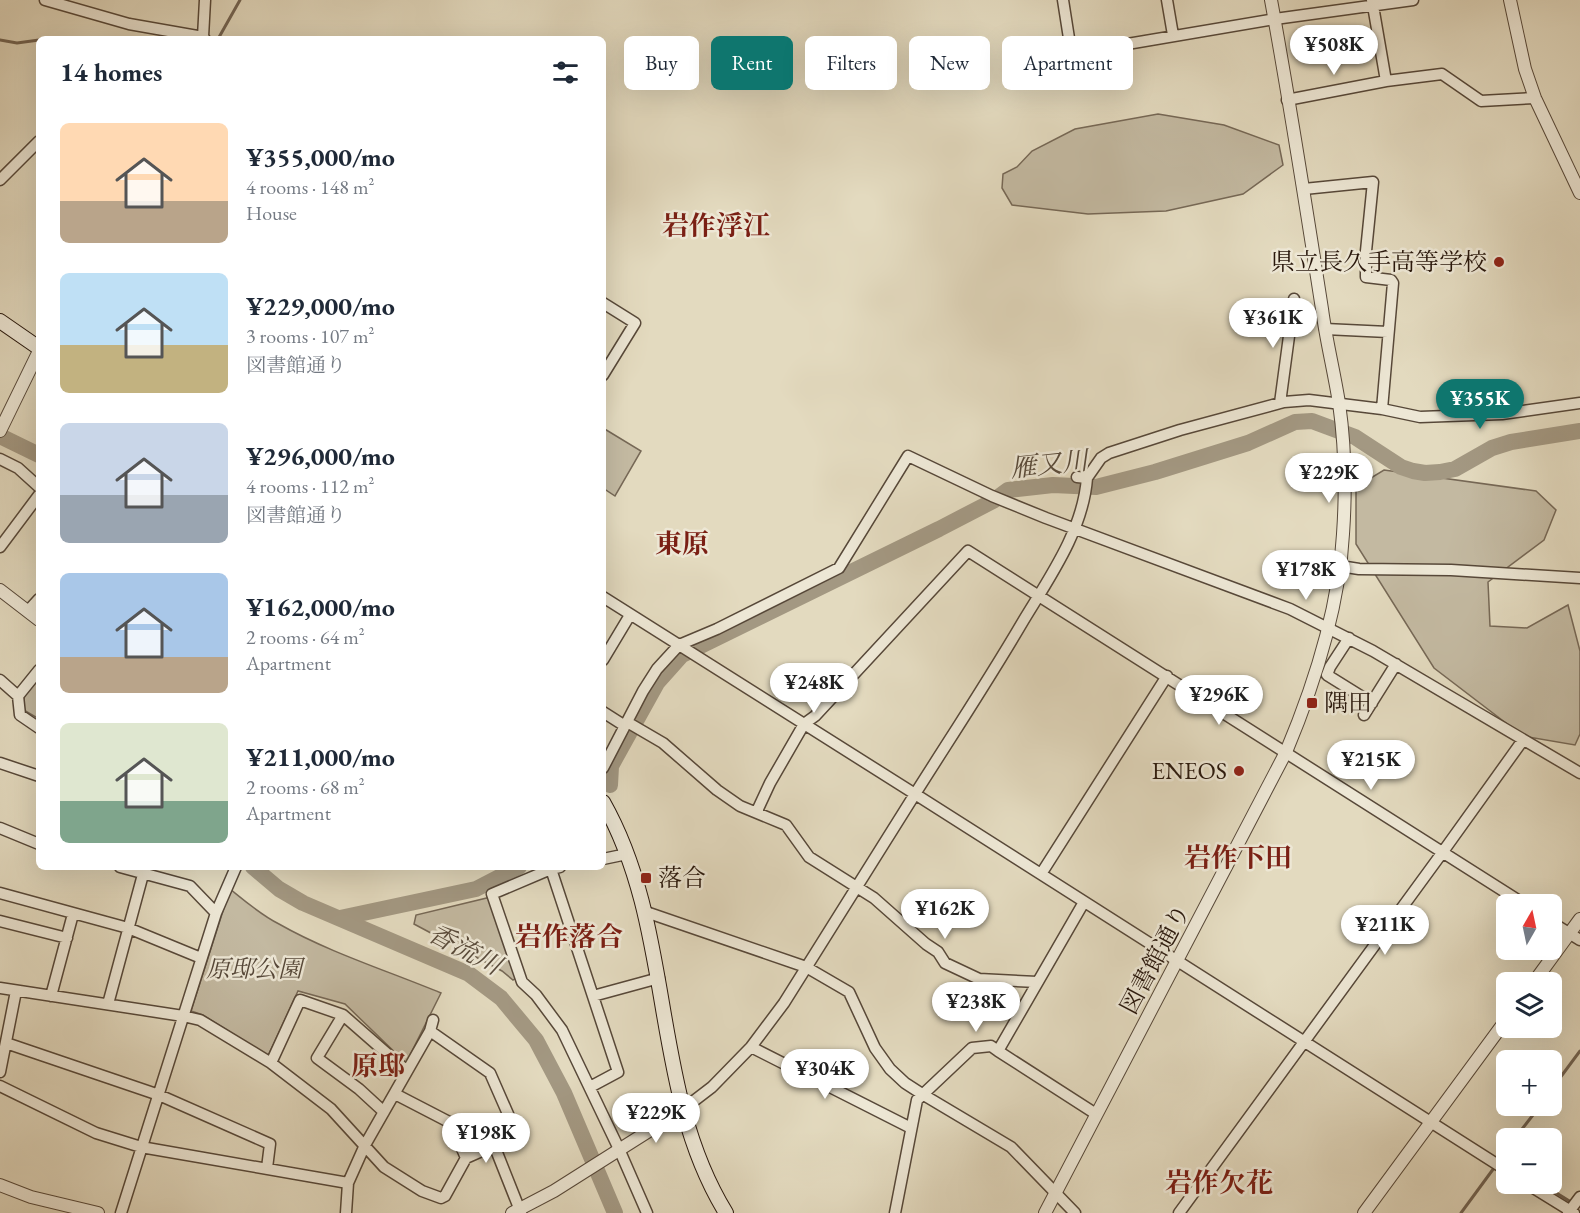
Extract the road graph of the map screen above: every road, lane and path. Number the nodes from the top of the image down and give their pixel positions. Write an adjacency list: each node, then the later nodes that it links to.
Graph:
1 (45, 0): 11 (street)
2 (205, 0): 12 (street)
3 (1063, 0): 10 (street)
4 (1167, 0): 10 (street)
5 (1271, 0): 9 (street, 図書館通り)
6 (1413, 0): 8 (street)
7 (1510, 0): 14 (street)
8 (1373, 3): 9 (street); 13 (street)
9 (1275, 19): 10 (street); 15 (street, 図書館通り)
10 (1173, 35)
11 (193, 36)
12 (204, 36)
13 (1386, 81): 14 (street); 15 (street)
14 (1535, 98): 18 (street)
15 (1287, 100): 19 (street, 図書館通り)
16 (36, 144): 17 (street)
17 (0, 180)
18 (1578, 186)
19 (1304, 189): 23 (street, 図書館通り); 24 (street)
20 (1294, 299): 29 (street)
21 (606, 305): 27 (street)
22 (0, 321): 25 (main road)
23 (1325, 329): 24 (street); 30 (street, 図書館通り)
24 (1388, 332): 31 (street)
25 (36, 348)
26 (36, 356): 32 (street)
27 (606, 370)
28 (1580, 403): 31 (street)
29 (1281, 404): 30 (street); 36 (street)
30 (1339, 404): 31 (street); 38 (street, 図書館通り)
31 (1382, 409)
32 (0, 431)
33 (0, 459): 34 (street)
34 (36, 484)
35 (36, 499): 37 (street)
36 (1074, 529): 41 (street); 47 (street); 49 (street)
37 (0, 547)
38 (1340, 566): 39 (street); 47 (street, 図書館通り)
39 (1580, 578)
40 (0, 590): 44 (street)
41 (1039, 596): 53 (street); 60 (street); 68 (street)
42 (606, 599): 45 (street)
43 (36, 602): 44 (street)
44 (28, 611): 46 (street)
45 (630, 615): 49 (street); 50 (street)
46 (36, 618)
47 (1329, 628): 48 (street); 63 (street, 図書館通り)
48 (1349, 638): 51 (street); 56 (street)
49 (679, 645): 59 (street); 60 (street)
50 (606, 655)
51 (1396, 664): 56 (street); 62 (street)
52 (36, 674): 55 (street)
53 (1167, 676): 63 (street); 80 (street)
54 (0, 681): 55 (street)
55 (18, 696): 61 (street)
56 (1372, 703): 58 (street)
57 (606, 714): 59 (street)
58 (1364, 715)
59 (627, 724): 64 (street); 70 (street)
60 (804, 724): 68 (street); 70 (street)
61 (36, 726)
62 (1522, 740): 66 (street); 73 (street)
63 (1286, 752): 73 (street); 95 (street, 図書館通り)
64 (606, 762)
65 (0, 763): 67 (street)
66 (1580, 773)
67 (36, 775)
68 (915, 794): 80 (street); 81 (street)
69 (606, 808): 74 (main road)
70 (757, 811): 81 (street)
71 (0, 828): 72 (street)
72 (36, 843)
73 (1442, 853): 83 (street); 108 (street)
74 (627, 854): 75 (street); 85 (main road)
75 (606, 858)
76 (144, 870): 86 (street); 90 (street)
77 (551, 870): 116 (street)
78 (557, 870): 103 (street)
79 (234, 872): 86 (street)
80 (1041, 874): 84 (street)
81 (857, 887): 96 (street); 99 (street)
82 (0, 893): 87 (street)
83 (1508, 894)
84 (1084, 902): 95 (street); 99 (street)
85 (646, 912): 96 (street); 98 (main road)
86 (216, 913): 94 (street)
87 (73, 914): 90 (street); 93 (street)
88 (1580, 919): 92 (street)
89 (0, 921): 93 (street)
90 (128, 928): 94 (street); 104 (street)
91 (1562, 929): 92 (street)
92 (1575, 937): 97 (street)
93 (67, 938): 102 (street)
94 (201, 958): 105 (street)
95 (1178, 962): 108 (street); 122 (street, 図書館通り)
96 (806, 967): 110 (street); 118 (street)
97 (1543, 972)
98 (658, 978): 103 (street); 120 (main road)
99 (1037, 982): 111 (street)
100 (0, 988): 101 (street)
101 (16, 991): 102 (street); 109 (street)
102 (51, 996): 104 (street)
103 (593, 996): 116 (street)
104 (108, 1005): 105 (street)
105 (183, 1016): 112 (street); 119 (street)
106 (343, 1016): 112 (street); 113 (street); 121 (street)
107 (1496, 1034): 123 (street)
108 (1304, 1042): 123 (street); 147 (street)
109 (6, 1043): 114 (street); 119 (street)
110 (751, 1047): 120 (street); 124 (street)
111 (998, 1051): 118 (street); 122 (street)
112 (271, 1064): 125 (street)
113 (407, 1071): 117 (street); 126 (street)
114 (0, 1072)
115 (0, 1086): 127 (street)
116 (590, 1087): 128 (street)
117 (395, 1094): 121 (street); 129 (street)
118 (922, 1094): 124 (street); 134 (street)
119 (159, 1095): 127 (street); 131 (street)
120 (682, 1110): 128 (street); 143 (main road)
121 (384, 1112): 125 (street)
122 (1096, 1114): 134 (street, 図書館通り)
123 (1432, 1123): 130 (street); 148 (street)
124 (911, 1128): 144 (street)
125 (364, 1145): 129 (street); 132 (street)
126 (494, 1145): 129 (street); 137 (street)
127 (141, 1147): 131 (street); 140 (street)
128 (616, 1151): 137 (street); 142 (street)
129 (466, 1158)
130 (1496, 1164)
131 (267, 1168): 132 (street)
132 (348, 1183): 141 (street)
133 (0, 1185): 139 (street)
134 (1055, 1194): 145 (street, 図書館通り); 146 (street)
135 (1543, 1194): 138 (street)
136 (1580, 1197): 138 (street)
137 (518, 1212)
138 (1571, 1212)
139 (98, 1213)
140 (120, 1213)
141 (346, 1213)
142 (647, 1213)
143 (726, 1213)
144 (895, 1213)
145 (1045, 1213)
146 (1075, 1213)
147 (1179, 1213)
148 (1364, 1213)

